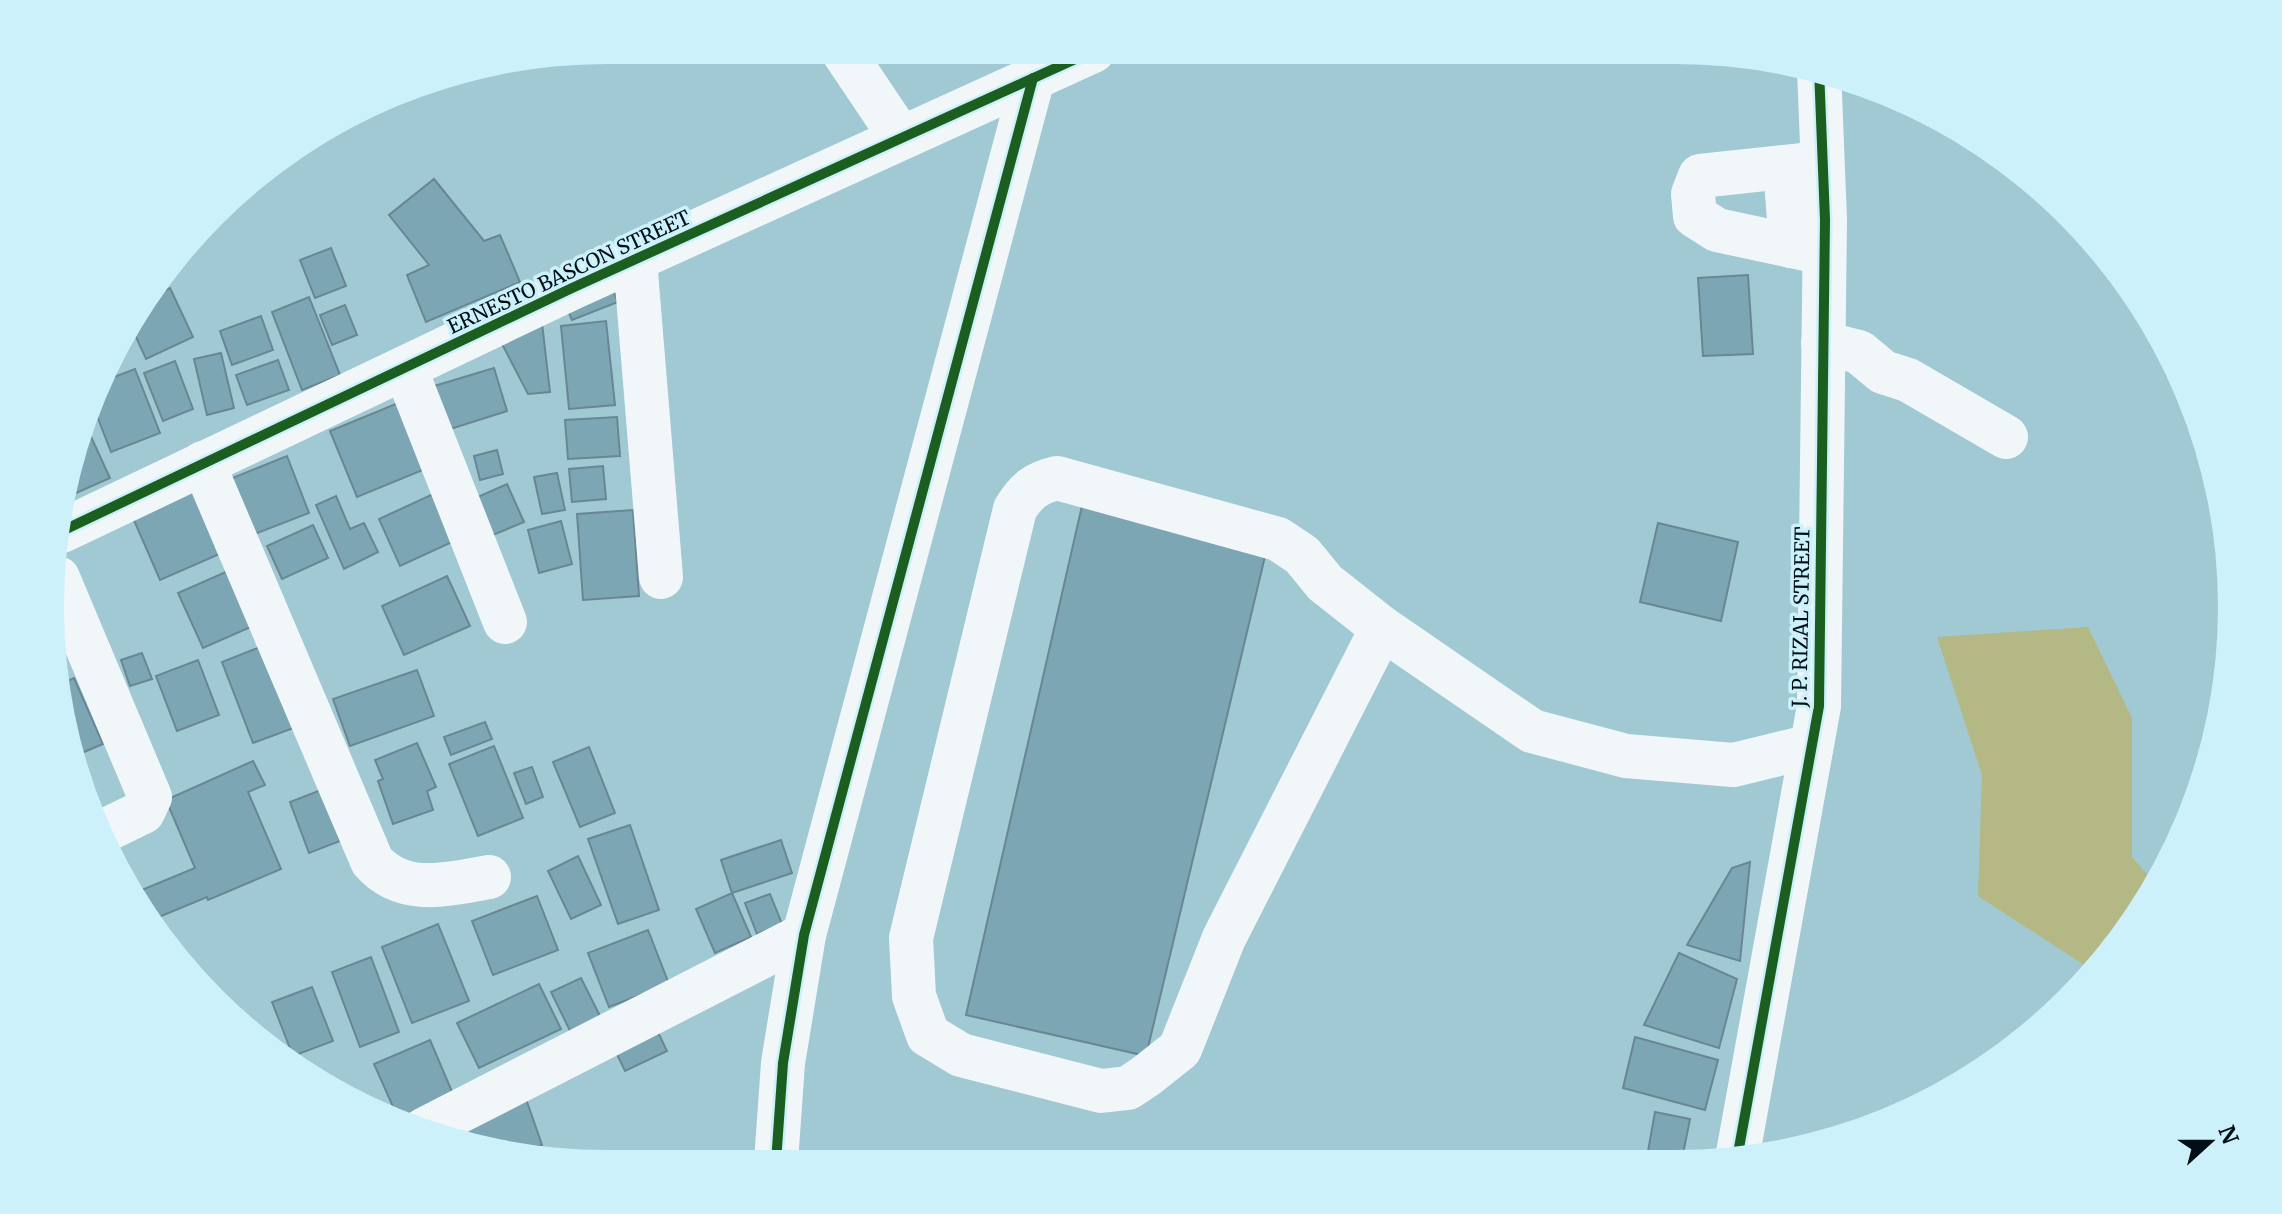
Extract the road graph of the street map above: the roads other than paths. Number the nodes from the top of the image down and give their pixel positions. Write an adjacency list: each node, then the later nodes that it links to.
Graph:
1 (851, 64): 5 (street)
2 (1064, 64): 3 (street, ERNESTO BASCON STREET)
3 (1033, 78): 5 (street, ERNESTO BASCON STREET); 21 (street)
4 (1817, 83): 6 (street, J. P. RIZAL STREET)
5 (901, 138): 8 (street, ERNESTO BASCON STREET)
6 (1804, 165): 7 (street, J. P. RIZAL STREET); 7 (street)
7 (1807, 249): 9 (street, J. P. RIZAL STREET)
8 (635, 260): 10 (street, ERNESTO BASCON STREET); 14 (street)
9 (1823, 343): 11 (street); 18 (street, J. P. RIZAL STREET)
10 (405, 368): 12 (street, ERNESTO BASCON STREET); 16 (street)
11 (2006, 437)
12 (203, 463): 13 (street, ERNESTO BASCON STREET); 20 (street)
13 (70, 527)
14 (661, 577)
15 (64, 593): 19 (street)
16 (505, 622)
17 (1382, 628): 17 (street); 18 (street)
18 (1811, 746): 23 (street, J. P. RIZAL STREET)
19 (111, 828)
20 (489, 877)
21 (804, 935): 22 (street); 24 (street)
22 (437, 1123)
23 (1739, 1146)
24 (777, 1150)

